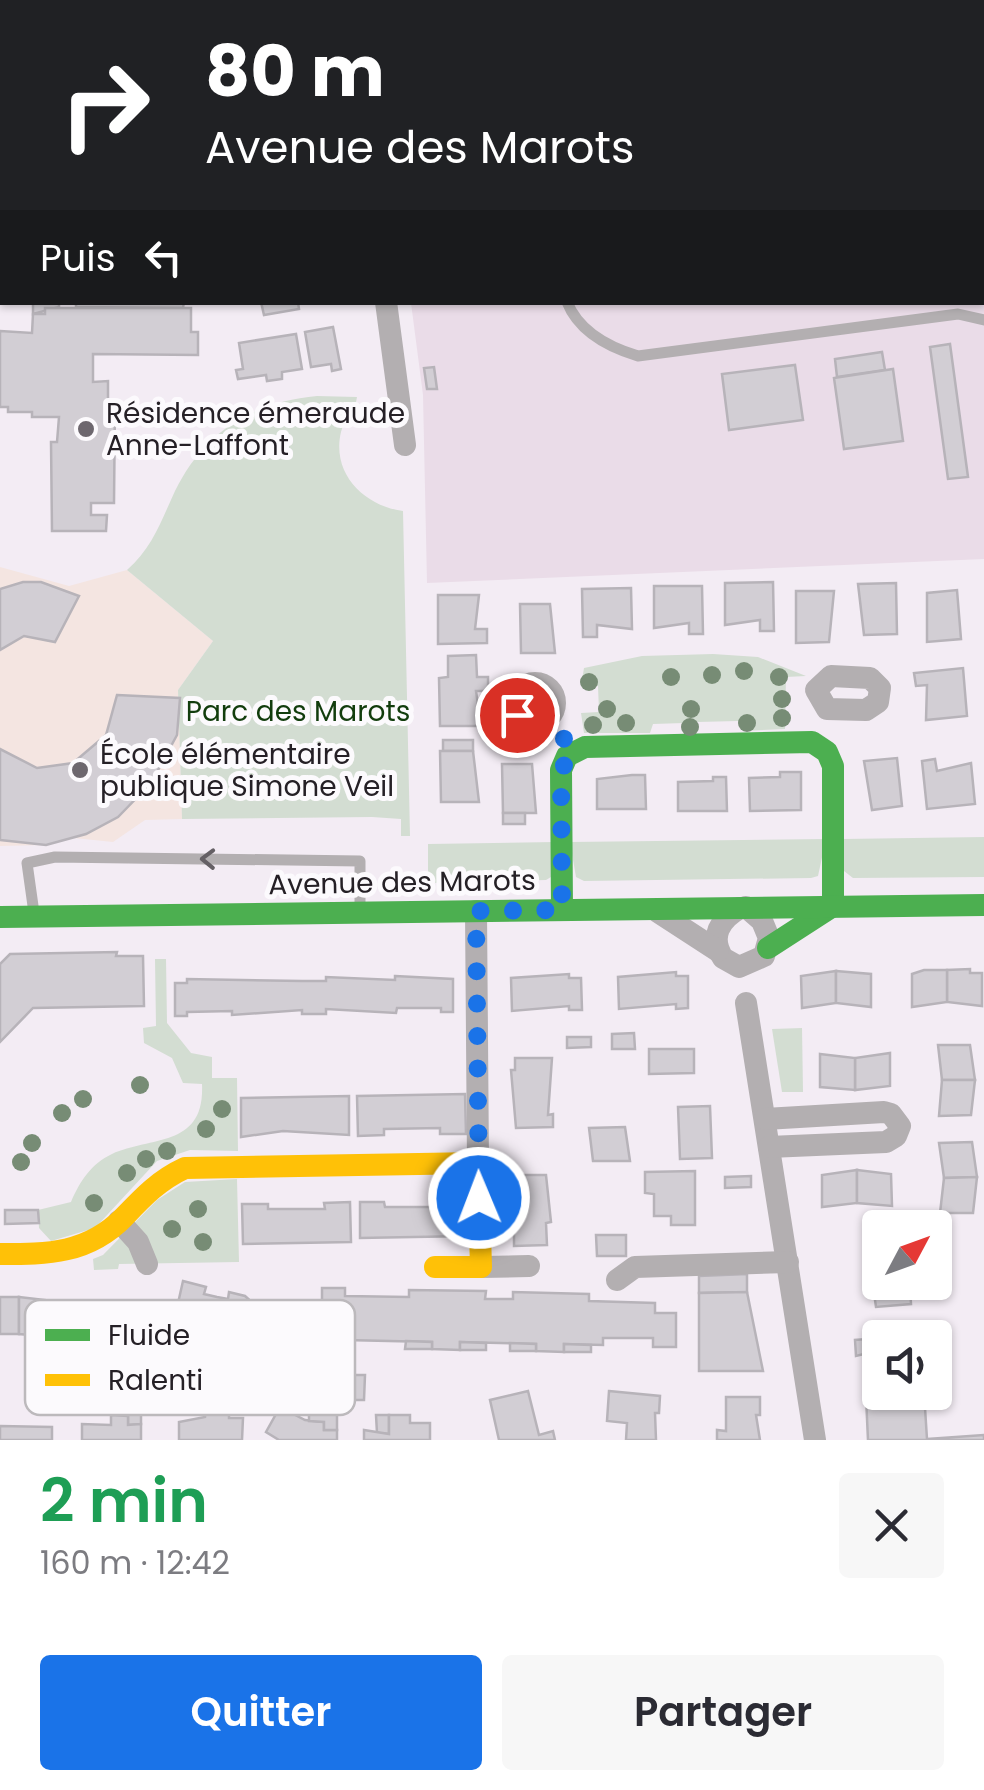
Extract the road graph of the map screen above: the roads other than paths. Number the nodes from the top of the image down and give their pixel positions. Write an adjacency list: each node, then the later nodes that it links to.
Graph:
1 (386, 305): 4 (street)
2 (569, 305): 3 (lane)
3 (984, 320)
4 (405, 445)
5 (835, 710): 7 (street)
6 (550, 718): 8 (street)
7 (820, 745): 8 (street); 10 (street)
8 (573, 752): 13 (street)
9 (984, 904): 10 (street, Avenue des Marots)
10 (833, 906): 11 (street, Avenue des Marots); 19 (street)
11 (743, 907): 12 (street, Avenue des Marots); 18 (street); 19 (street)
12 (650, 908): 13 (street, Avenue des Marots); 18 (street)
13 (562, 910): 14 (street, Avenue des Marots)
14 (476, 911): 15 (street, Avenue des Marots); 23 (street)
15 (360, 912): 17 (street, Avenue des Marots); 17 (lane, one-way to 17)
16 (2, 916): 17 (street, Avenue des Marots)
17 (34, 917)
18 (720, 954): 19 (street); 20 (street)
19 (762, 955): 20 (street)
20 (746, 1003): 21 (street)
21 (765, 1119): 22 (street); 22 (street)
22 (769, 1147): 26 (street)
23 (478, 1164): 24 (street); 28 (street)
24 (119, 1221): 25 (street); 27 (street)
25 (0, 1254)
26 (788, 1262): 31 (street); 32 (street)
27 (147, 1264)
28 (480, 1266): 29 (street); 30 (street)
29 (529, 1266)
30 (435, 1267)
31 (617, 1280)
32 (816, 1440)

